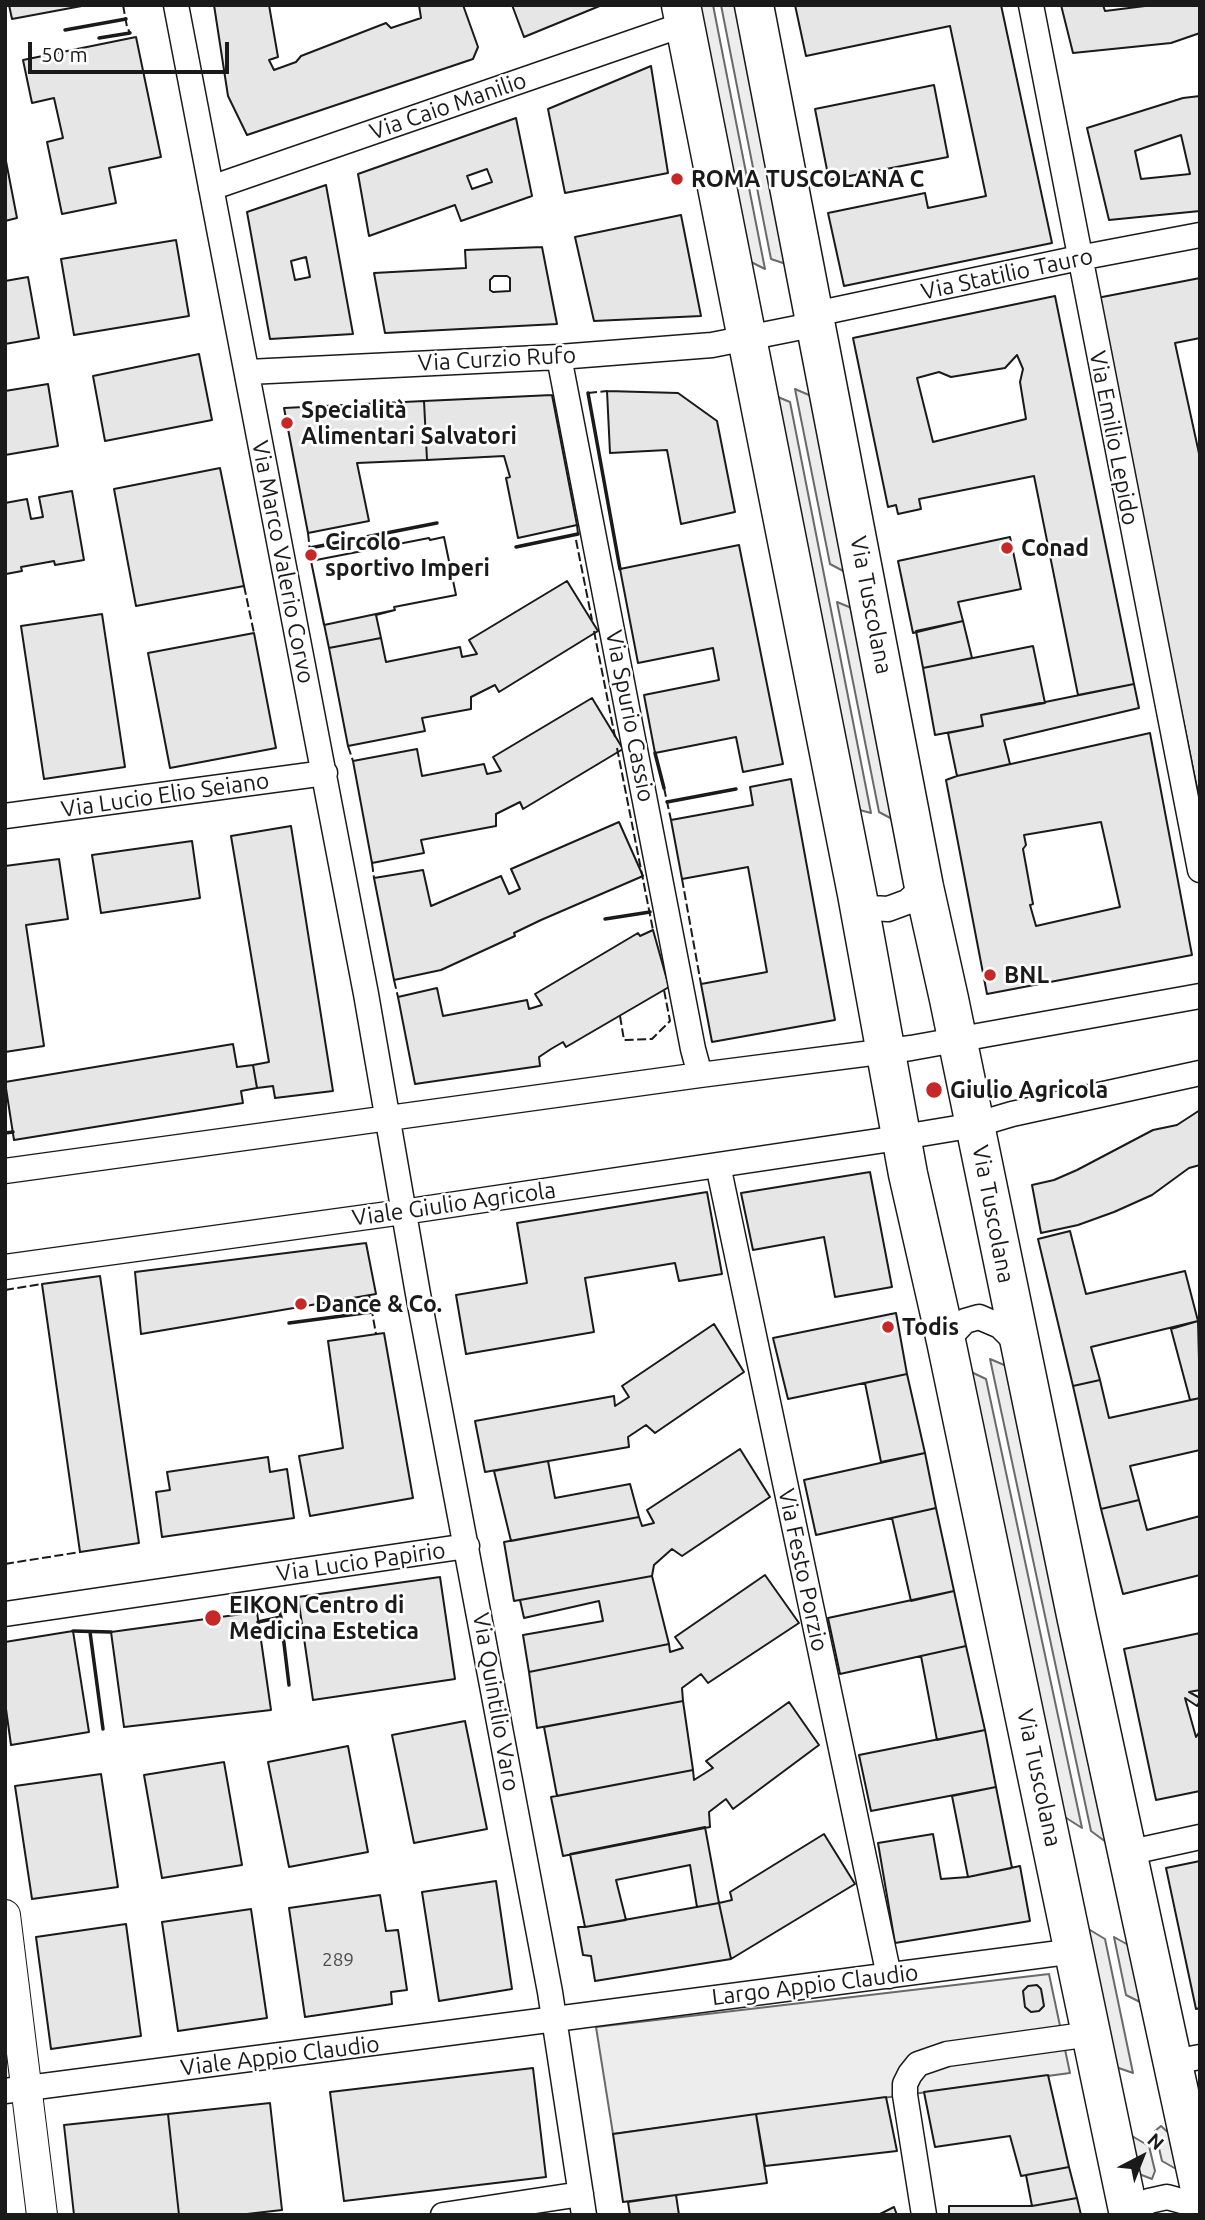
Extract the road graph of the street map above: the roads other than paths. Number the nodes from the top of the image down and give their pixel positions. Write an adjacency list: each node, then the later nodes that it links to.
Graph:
1 (176, 5): 5 (street, Via Marco Valerio Corvo)
2 (754, 5): 8 (main road, Via Tuscolana)
3 (1031, 5): 7 (street, Via Emilio Lepido)
4 (683, 15): 5 (street, Via Caio Manilio); 9 (main road, Via Tuscolana)
5 (211, 188): 11 (street, Via Marco Valerio Corvo)
6 (1200, 235): 7 (street, Via Statilio Tauro)
7 (1079, 258): 8 (street, Via Statilio Tauro); 14 (street, Via Emilio Lepido)
8 (816, 319): 9 (street); 15 (main road, Via Tuscolana)
9 (746, 337): 10 (street, Via Curzio Rufo); 16 (main road, Via Tuscolana)
10 (559, 357): 11 (street, Via Curzio Rufo); 21 (street, Via Spurio Cassio)
11 (248, 372): 12 (street, Via Marco Valerio Corvo)
12 (325, 773): 13 (street, Via Lucio Elio Seiano); 22 (street, Via Marco Valerio Corvo)
13 (5, 816)
14 (1200, 870)
15 (924, 887): 16 (street); 18 (main road, Via Tuscolana)
16 (857, 894): 19 (main road, Via Tuscolana)
17 (1200, 996): 18 (street)
18 (957, 1041): 19 (street); 23 (main road, Via Tuscolana)
19 (886, 1051): 21 (street); 24 (main road, Via Tuscolana)
20 (1200, 1073): 23 (street)
21 (700, 1075): 22 (street)
22 (388, 1118): 26 (street); 27 (street, Via Marco Valerio Corvo)
23 (975, 1125): 24 (street, Via Tuscolana); 30 (main road, Via Tuscolana)
24 (901, 1137): 25 (street, Viale Giulio Agricola); 29 (main road, Via Tuscolana)
25 (718, 1165): 27 (street, Viale Giulio Agricola); 37 (street, Via Festo Porzio)
26 (5, 1171)
27 (403, 1212): 28 (street, Viale Giulio Agricola); 31 (street, Via Quintilio Varo)
28 (5, 1267)
29 (946, 1341): 30 (street); 36 (main road, Via Tuscolana)
30 (1018, 1344): 34 (main road, Via Tuscolana)
31 (467, 1546): 32 (street, Via Lucio Papirio); 38 (street, Via Quintilio Varo)
32 (5, 1614)
33 (1200, 1837): 34 (street)
34 (1128, 1853): 40 (main road, Via Tuscolana)
35 (5, 1915): 41 (street)
36 (1075, 1951): 37 (street, Largo Appio Claudio); 39 (main road, Via Tuscolana)
37 (889, 1976): 38 (street, Largo Appio Claudio)
38 (555, 2020): 41 (street, Viale Appio Claudio); 43 (street, Via Quintilio Varo)
39 (1091, 2034): 47 (street); 48 (main road, Via Tuscolana)
40 (1186, 2060): 42 (main road, Via Tuscolana)
41 (16, 2089): 45 (street)
42 (1200, 2189)
43 (582, 2204): 46 (street)
44 (1200, 2209): 48 (street, Via Tuscolana)
45 (42, 2215)
46 (443, 2215)
47 (924, 2215)
48 (1130, 2215)

